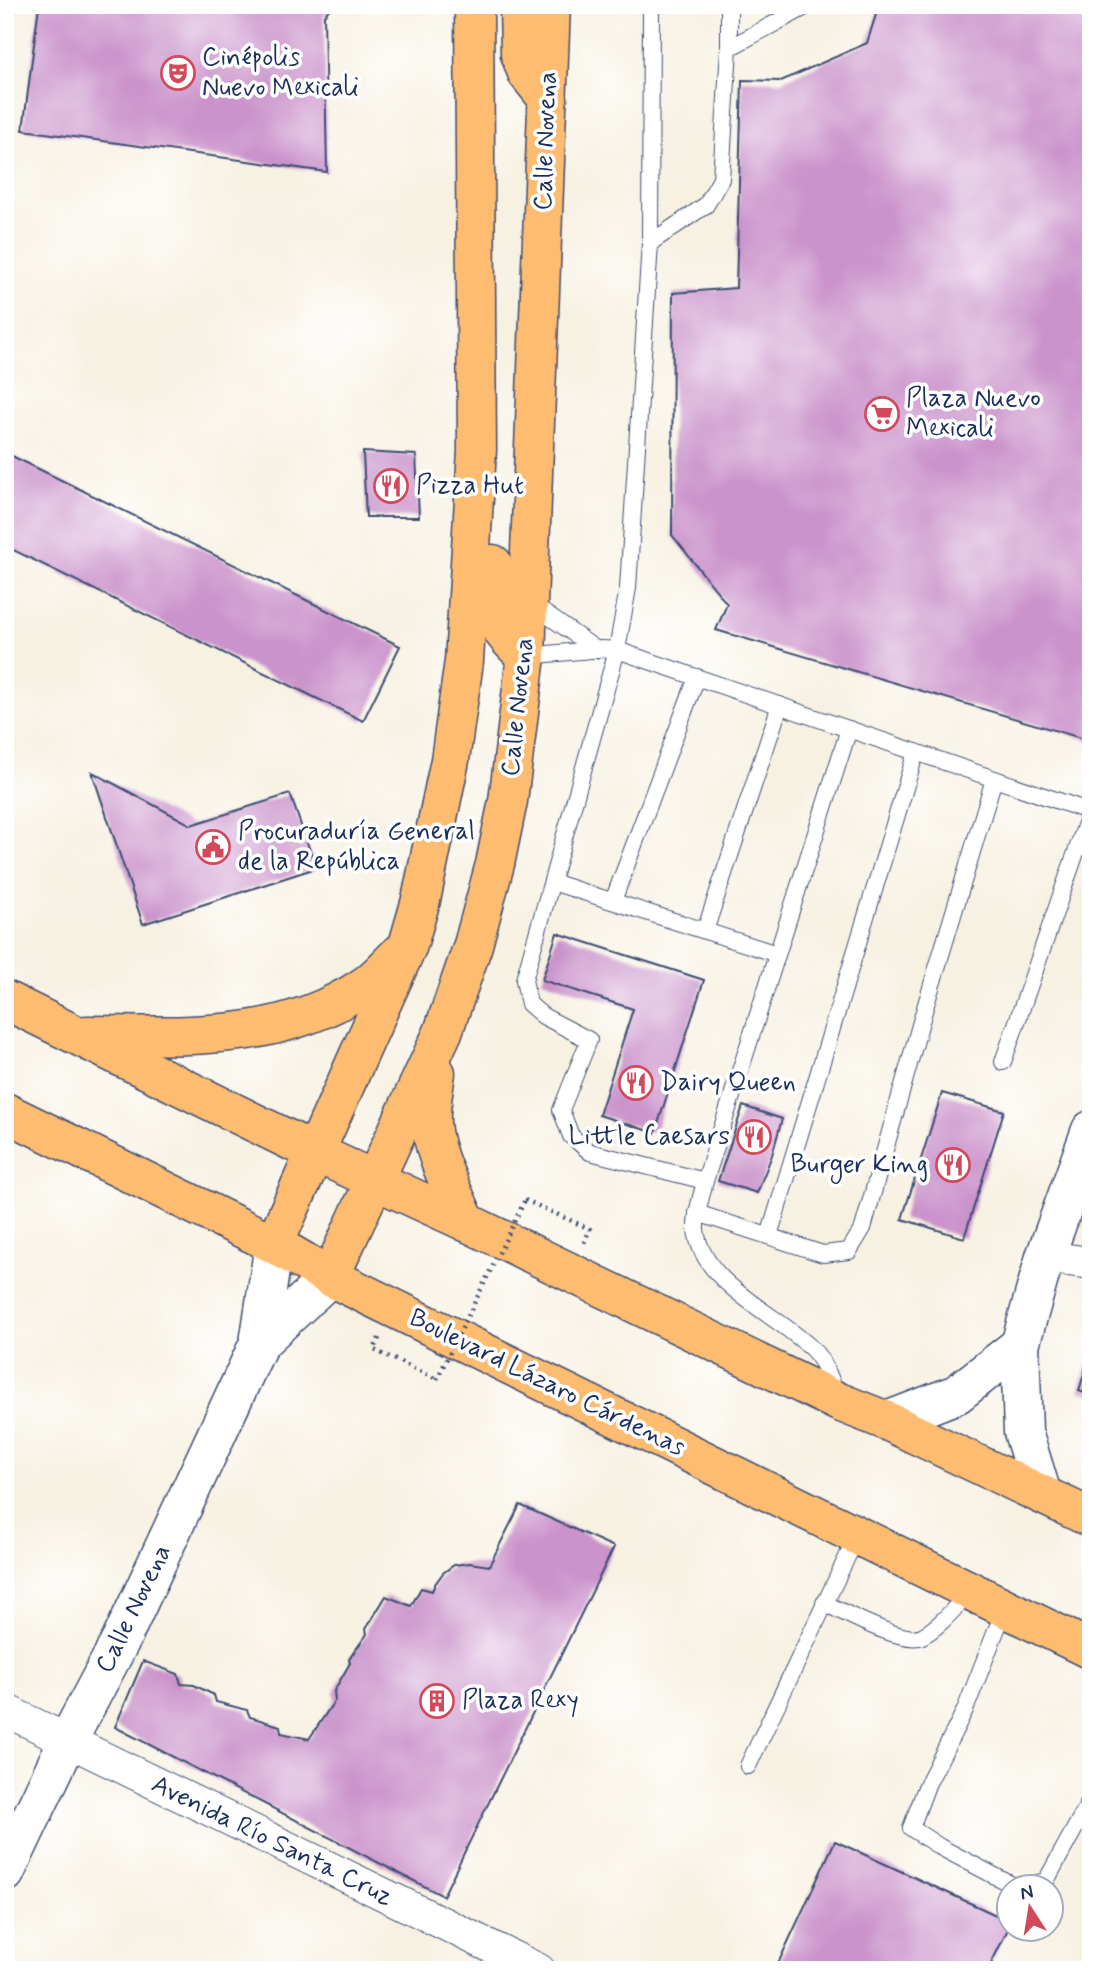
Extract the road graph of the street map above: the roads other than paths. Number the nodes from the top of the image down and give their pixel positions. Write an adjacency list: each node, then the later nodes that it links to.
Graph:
1 (474, 5): 10 (main road, Calle Novena)
2 (519, 5): 8 (main road)
3 (551, 5): 8 (main road, Calle Novena)
4 (651, 5): 9 (lane)
5 (729, 5): 7 (lane)
6 (809, 5): 7 (lane)
7 (729, 48): 9 (lane)
8 (548, 99): 11 (main road, Calle Novena)
9 (650, 243): 13 (lane)
10 (477, 450): 14 (main road); 24 (main road, Calle Novena)
11 (528, 602): 12 (lane); 14 (main road, Calle Novena)
12 (597, 650): 13 (lane); 14 (lane)
13 (617, 650): 15 (lane); 21 (lane)
14 (526, 656): 27 (main road, Calle Novena)
15 (697, 677): 16 (lane); 22 (lane)
16 (780, 705): 17 (lane); 23 (lane)
17 (849, 729): 18 (lane); 25 (lane)
18 (916, 752): 19 (lane); 37 (lane)
19 (994, 779): 20 (lane); 37 (lane)
20 (1090, 812): 29 (lane)
21 (552, 882): 22 (lane); 34 (lane)
22 (613, 901): 23 (lane)
23 (705, 931): 25 (lane)
24 (408, 945): 28 (main road); 32 (main road, Calle Novena)
25 (777, 954): 34 (lane)
26 (5, 1000): 28 (main road)
27 (443, 1032): 33 (main road, Calle Novena); 36 (main road)
28 (77, 1035): 32 (main road)
29 (1003, 1062)
30 (5, 1112): 38 (main road, Boulevard Lázaro Cárdenas)
31 (1091, 1130): 39 (street)
32 (316, 1153): 33 (main road); 38 (main road, Calle Novena)
33 (377, 1179): 36 (main road); 41 (main road, Calle Novena)
34 (705, 1181): 35 (lane)
35 (697, 1213): 37 (lane); 44 (lane)
36 (466, 1222): 44 (main road)
37 (769, 1236)
38 (274, 1244): 41 (main road, Boulevard Lázaro Cárdenas); 42 (street, Calle Novena)
39 (1045, 1257): 40 (street); 43 (street)
40 (1091, 1264)
41 (330, 1277): 42 (street, Calle Novena); 48 (main road, Boulevard Lázaro Cárdenas)
42 (259, 1343): 54 (street, Calle Novena)
43 (1020, 1345): 45 (street); 46 (street)
44 (839, 1402): 45 (main road)
45 (887, 1421): 46 (main road)
46 (1042, 1494): 47 (main road)
47 (1091, 1518)
48 (857, 1536): 49 (main road, Boulevard Lázaro Cárdenas); 50 (lane)
49 (971, 1591): 50 (lane); 51 (main road, Boulevard Lázaro Cárdenas)
50 (824, 1603): 55 (lane)
51 (1005, 1608): 52 (main road, Boulevard Lázaro Cárdenas); 56 (lane)
52 (1091, 1650)
53 (5, 1710): 54 (street, Avenida Río Santa Cruz)
54 (67, 1742): 57 (street, Calle Novena); 58 (street, Avenida Río Santa Cruz)
55 (748, 1766)
56 (1091, 1799)
57 (5, 1873)
58 (539, 1970)

